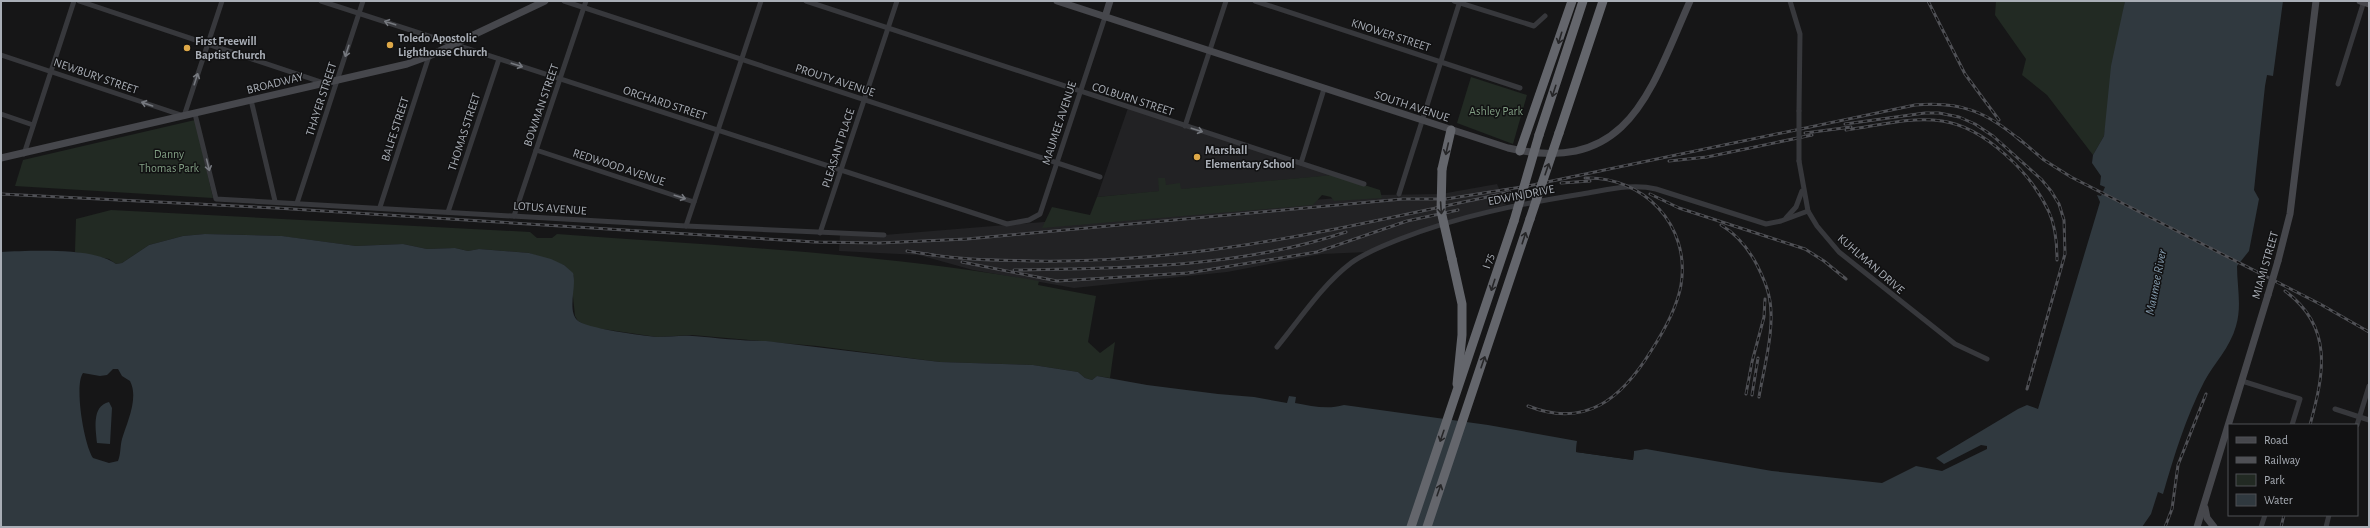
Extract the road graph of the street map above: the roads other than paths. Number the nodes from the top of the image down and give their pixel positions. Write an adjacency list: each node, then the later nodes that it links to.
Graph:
1 (74, 1): 40 (street)
2 (79, 1): 32 (street)
3 (222, 1): 32 (street)
4 (321, 1): 28 (street, ORCHARD STREET)
5 (363, 1): 28 (street, THAYER STREET)
6 (545, 1): 33 (street, BROADWAY)
7 (564, 1): 26 (street, PROUTY AVENUE)
8 (586, 1): 26 (street, BOWMAN STREET)
9 (761, 1): 38 (street)
10 (806, 1): 31 (street, COLBURN STREET)
11 (897, 1): 31 (street, PLEASANT PLACE)
12 (1056, 1): 30 (street, SOUTH AVENUE)
13 (1110, 1): 30 (street, MAUMEE AVENUE)
14 (1226, 1): 34 (street)
15 (1255, 1): 39 (street, KNOWER STREET)
16 (1454, 1): 24 (street)
17 (1572, 1): 59 (highway, one-way to 59)
18 (1583, 1): 85 (highway, I 75 / I 75, one-way to 85, bridge)
19 (1603, 1): 27 (highway)
20 (1607, 1): 27 (highway)
21 (1690, 1): 59 (street, SOUTH AVENUE)
22 (1790, 1): 67 (street, KUHLMAN DRIVE, bridge)
23 (2316, 1): 83 (street, MIAMI STREET, bridge)
24 (1460, 2): 29 (street); 39 (street)
25 (2364, 2): 44 (street)
26 (584, 8): 38 (street, PROUTY AVENUE); 41 (street, BOWMAN STREET)
27 (1600, 12): 97 (highway, one-way to 27, bridge)
28 (359, 13): 33 (street, ORCHARD STREET, one-way to 28); 42 (street, THAYER STREET, one-way to 42)
29 (1545, 16)
30 (1105, 17): 34 (street, SOUTH AVENUE); 47 (street, MAUMEE AVENUE)
31 (888, 28): 47 (street, COLBURN STREET); 49 (street, PLEASANT PLACE)
32 (208, 43): 43 (street); 52 (street, one-way to 32)
33 (454, 44): 36 (street, BROADWAY); 37 (street, ORCHARD STREET)
34 (1209, 51): 45 (street, SOUTH AVENUE); 55 (street)
35 (1, 55): 40 (street, NEWBURY STREET)
36 (429, 56): 42 (street, BROADWAY); 72 (street, BALFE STREET)
37 (499, 60): 41 (street, ORCHARD STREET, one-way to 41); 74 (street, THOMAS STREET)
38 (742, 60): 49 (street, PROUTY AVENUE); 57 (street)
39 (1441, 62): 46 (street, KNOWER STREET); 53 (street)
40 (50, 71): 52 (street, NEWBURY STREET, one-way to 40); 54 (street)
41 (560, 79): 57 (street, ORCHARD STREET); 58 (street, BOWMAN STREET)
42 (337, 80): 43 (street, BROADWAY); 71 (street, THAYER STREET)
43 (324, 83): 48 (street, BROADWAY)
44 (2338, 84)
45 (1324, 88): 53 (street, SOUTH AVENUE); 63 (street)
46 (1520, 88)
47 (1080, 92): 55 (street, COLBURN STREET); 62 (street, MAUMEE AVENUE)
48 (252, 100): 51 (street, BROADWAY); 69 (street)
49 (864, 100): 62 (street, PROUTY AVENUE); 64 (street, PLEASANT PLACE)
50 (1, 114): 54 (street)
51 (195, 114): 52 (street, BROADWAY); 69 (street, LOTUS AVENUE, one-way to 69)
52 (184, 116): 60 (street, BROADWAY)
53 (1423, 121): 56 (street, SOUTH AVENUE); 68 (street)
54 (33, 125): 60 (street)
55 (1185, 126): 63 (street, COLBURN STREET, one-way to 63)
56 (1451, 130): 59 (street, SOUTH AVENUE); 85 (highway, one-way to 85, bridge)
57 (718, 131): 64 (street, ORCHARD STREET); 70 (street)
58 (536, 150): 70 (street, REDWOOD AVENUE, one-way to 70); 75 (street, BOWMAN STREET)
59 (1520, 151)
60 (24, 154): 61 (street, BROADWAY)
61 (1, 158)
62 (1057, 163): 65 (street, PROUTY AVENUE); 77 (street, MAUMEE AVENUE)
63 (1301, 163): 66 (street, COLBURN STREET)
64 (841, 171): 77 (street, ORCHARD STREET); 79 (street, PLEASANT PLACE)
65 (1100, 178)
66 (1364, 184)
67 (1802, 186): 73 (street, KUHLMAN DRIVE); 76 (street)
68 (1399, 194)
69 (275, 201): 71 (street, LOTUS AVENUE)
70 (694, 202): 78 (street)
71 (297, 203): 72 (street, LOTUS AVENUE)
72 (380, 208): 74 (street, LOTUS AVENUE)
73 (1808, 211): 76 (street, EDWIN DRIVE); 82 (street, KUHLMAN DRIVE)
74 (448, 212): 75 (street, LOTUS AVENUE)
75 (514, 216): 78 (street, LOTUS AVENUE)
76 (1781, 221): 81 (street, EDWIN DRIVE)
77 (1003, 224)
78 (686, 226): 79 (street, LOTUS AVENUE)
79 (820, 233): 80 (street, LOTUS AVENUE)
80 (884, 235)
81 (1277, 347)
82 (1987, 359)
83 (2242, 381): 89 (street, MIAMI STREET); 90 (street)
84 (2369, 386): 87 (street)
85 (1455, 399): 96 (highway, I 75 / I 75, one-way to 96)
86 (2335, 409): 87 (street)
87 (2360, 417): 88 (street); 91 (street)
88 (2369, 420)
89 (2229, 424)
90 (2292, 424)
91 (2357, 424)
92 (2228, 428): 93 (street, MIAMI STREET)
93 (2205, 504): 98 (street, MIAMI STREET); 99 (street)
94 (2265, 516): 100 (street)
95 (2329, 516): 101 (street)
96 (1411, 527)
97 (1427, 527)
98 (2199, 527)
99 (2214, 527)
100 (2261, 527)
101 (2326, 527)

